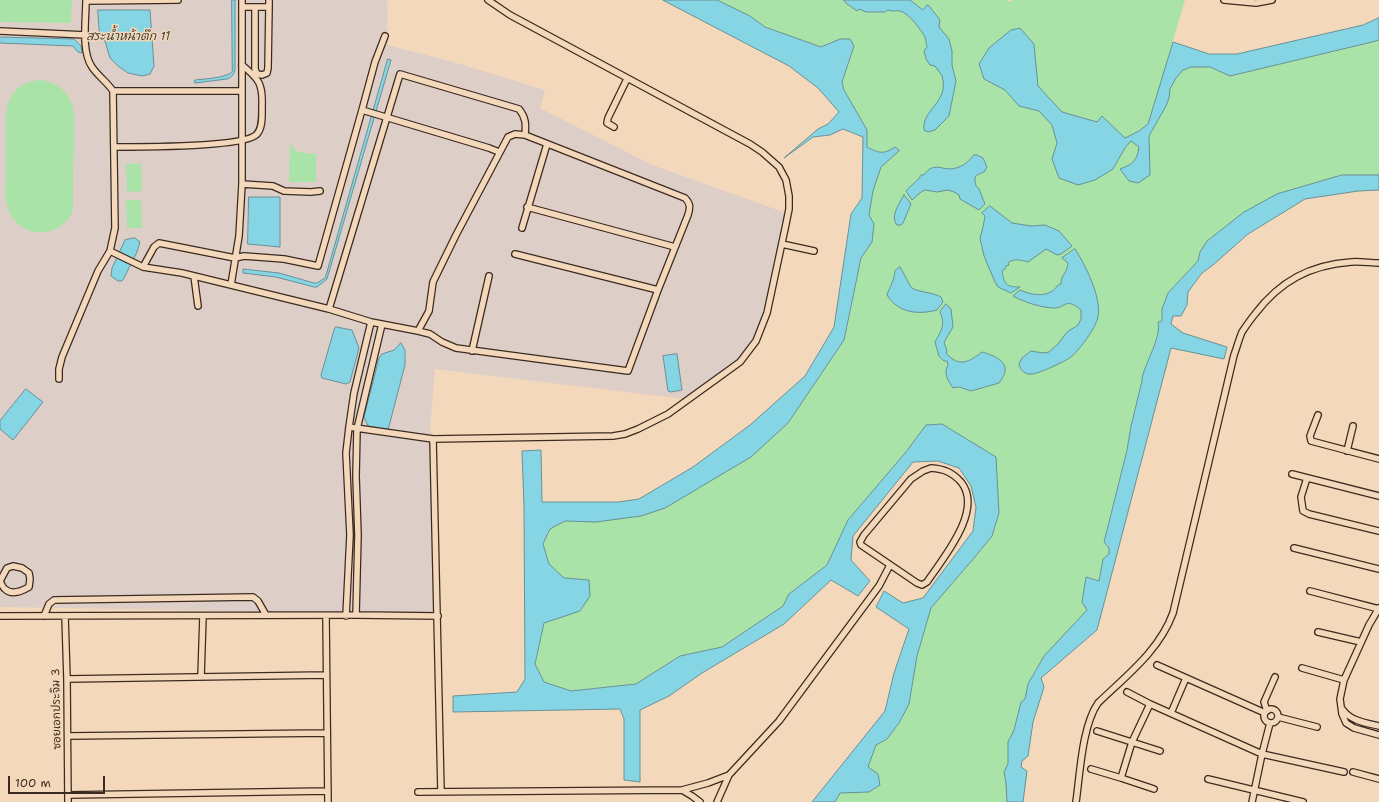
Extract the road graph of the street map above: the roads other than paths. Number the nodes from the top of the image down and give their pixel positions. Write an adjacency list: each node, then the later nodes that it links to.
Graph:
1 (86, 0): 2 (street); 12 (street)
2 (178, 0)
3 (242, 0): 10 (street)
4 (269, 0): 9 (street)
5 (488, 0): 15 (street)
6 (1224, 0): 7 (street)
7 (1272, 0)
8 (255, 7): 9 (street); 9 (street); 10 (street)
9 (269, 7)
10 (242, 8): 14 (street)
11 (0, 31): 12 (street)
12 (86, 35): 16 (street)
13 (385, 36): 18 (street)
14 (242, 65): 17 (street); 22 (street)
15 (627, 79): 20 (street); 30 (street)
16 (113, 91): 17 (street); 24 (street)
17 (242, 91): 22 (street)
18 (364, 111): 19 (street); 35 (street)
19 (388, 118): 21 (street); 25 (street); 43 (street)
20 (614, 127)
21 (525, 135): 23 (street); 25 (street)
22 (242, 141): 24 (street); 26 (street)
23 (547, 144): 28 (street); 31 (street)
24 (114, 147): 32 (street)
25 (499, 152): 46 (street)
26 (242, 184): 27 (street); 35 (street)
27 (320, 191)
28 (527, 207): 29 (street); 31 (street)
29 (522, 228)
30 (782, 244): 33 (street); 53 (street)
31 (675, 247): 41 (street)
32 (110, 251): 37 (street); 48 (street)
33 (814, 251)
34 (515, 254): 41 (street)
35 (235, 258): 37 (street); 40 (street)
36 (1379, 263): 119 (street)
37 (141, 266): 38 (street)
38 (194, 276): 40 (street); 42 (street)
39 (489, 276): 47 (street)
40 (231, 285): 43 (street)
41 (658, 290): 47 (street)
42 (198, 306)
43 (329, 309): 44 (street)
44 (371, 322): 45 (street); 51 (street)
45 (382, 324): 46 (street); 52 (street)
46 (418, 330): 47 (street)
47 (472, 351)
48 (59, 379)
49 (1318, 415): 54 (street)
50 (1353, 426): 54 (street)
51 (349, 427): 52 (street); 73 (street)
52 (357, 429): 53 (street); 67 (street)
53 (433, 439): 74 (street)
54 (1347, 451): 55 (street)
55 (1379, 459)
56 (1292, 474): 57 (street)
57 (1307, 478): 58 (street); 59 (street)
58 (1379, 496)
59 (1379, 531)
60 (1294, 548): 62 (street)
61 (890, 565): 61 (street); 104 (street)
62 (1379, 569)
63 (0, 581): 63 (street)
64 (1310, 591): 65 (street)
65 (1379, 609): 76 (street)
66 (266, 615): 69 (street); 71 (street); 72 (street)
67 (356, 615): 73 (street); 74 (street)
68 (0, 616): 69 (street)
69 (44, 616): 70 (street)
70 (65, 616): 71 (street); 83 (street, ซอยเอกประจิม 3)
71 (203, 616): 80 (street)
72 (326, 616): 73 (street); 79 (street)
73 (346, 616)
74 (438, 616): 113 (street)
75 (1318, 632): 76 (street)
76 (1360, 642): 84 (street)
77 (1157, 665): 82 (street)
78 (1302, 668): 84 (street)
79 (326, 675): 80 (street); 95 (street)
80 (201, 677): 83 (street)
81 (1275, 677): 88 (street)
82 (1186, 678): 88 (street); 89 (street)
83 (67, 679): 97 (street, ซอยเอกประจิม 3)
84 (1344, 680): 87 (street)
85 (1127, 692): 86 (street)
86 (1150, 704): 89 (street); 98 (street)
87 (1342, 708): 92 (street); 96 (street)
88 (1266, 712): 90 (street); 91 (street)
89 (1171, 713): 100 (street)
90 (1278, 717): 91 (street); 93 (street)
91 (1270, 723): 100 (street)
92 (1379, 726)
93 (1317, 728)
94 (1097, 731): 98 (street)
95 (327, 733): 97 (street); 111 (street)
96 (1379, 735)
97 (68, 736): 114 (street, ซอยเอกประจิม 3)
98 (1132, 742): 99 (street); 105 (street)
99 (1160, 752)
100 (1262, 754): 102 (street); 110 (street)
101 (1092, 769): 105 (street)
102 (1344, 772)
103 (1353, 772): 107 (street)
104 (729, 775): 109 (street); 118 (street)
105 (1121, 778): 108 (street)
106 (1208, 779): 110 (street)
107 (1379, 779)
108 (1154, 789)
109 (682, 790): 113 (street); 117 (street)
110 (1254, 790): 120 (street); 121 (street)
111 (328, 791): 114 (street); 116 (street)
112 (418, 792): 113 (street)
113 (440, 792)
114 (68, 795): 115 (street, ซอยเอกประจิม 3)
115 (68, 802)
116 (328, 802)
117 (700, 802)
118 (717, 802)
119 (1076, 802)
120 (1252, 802)
121 (1303, 802)

